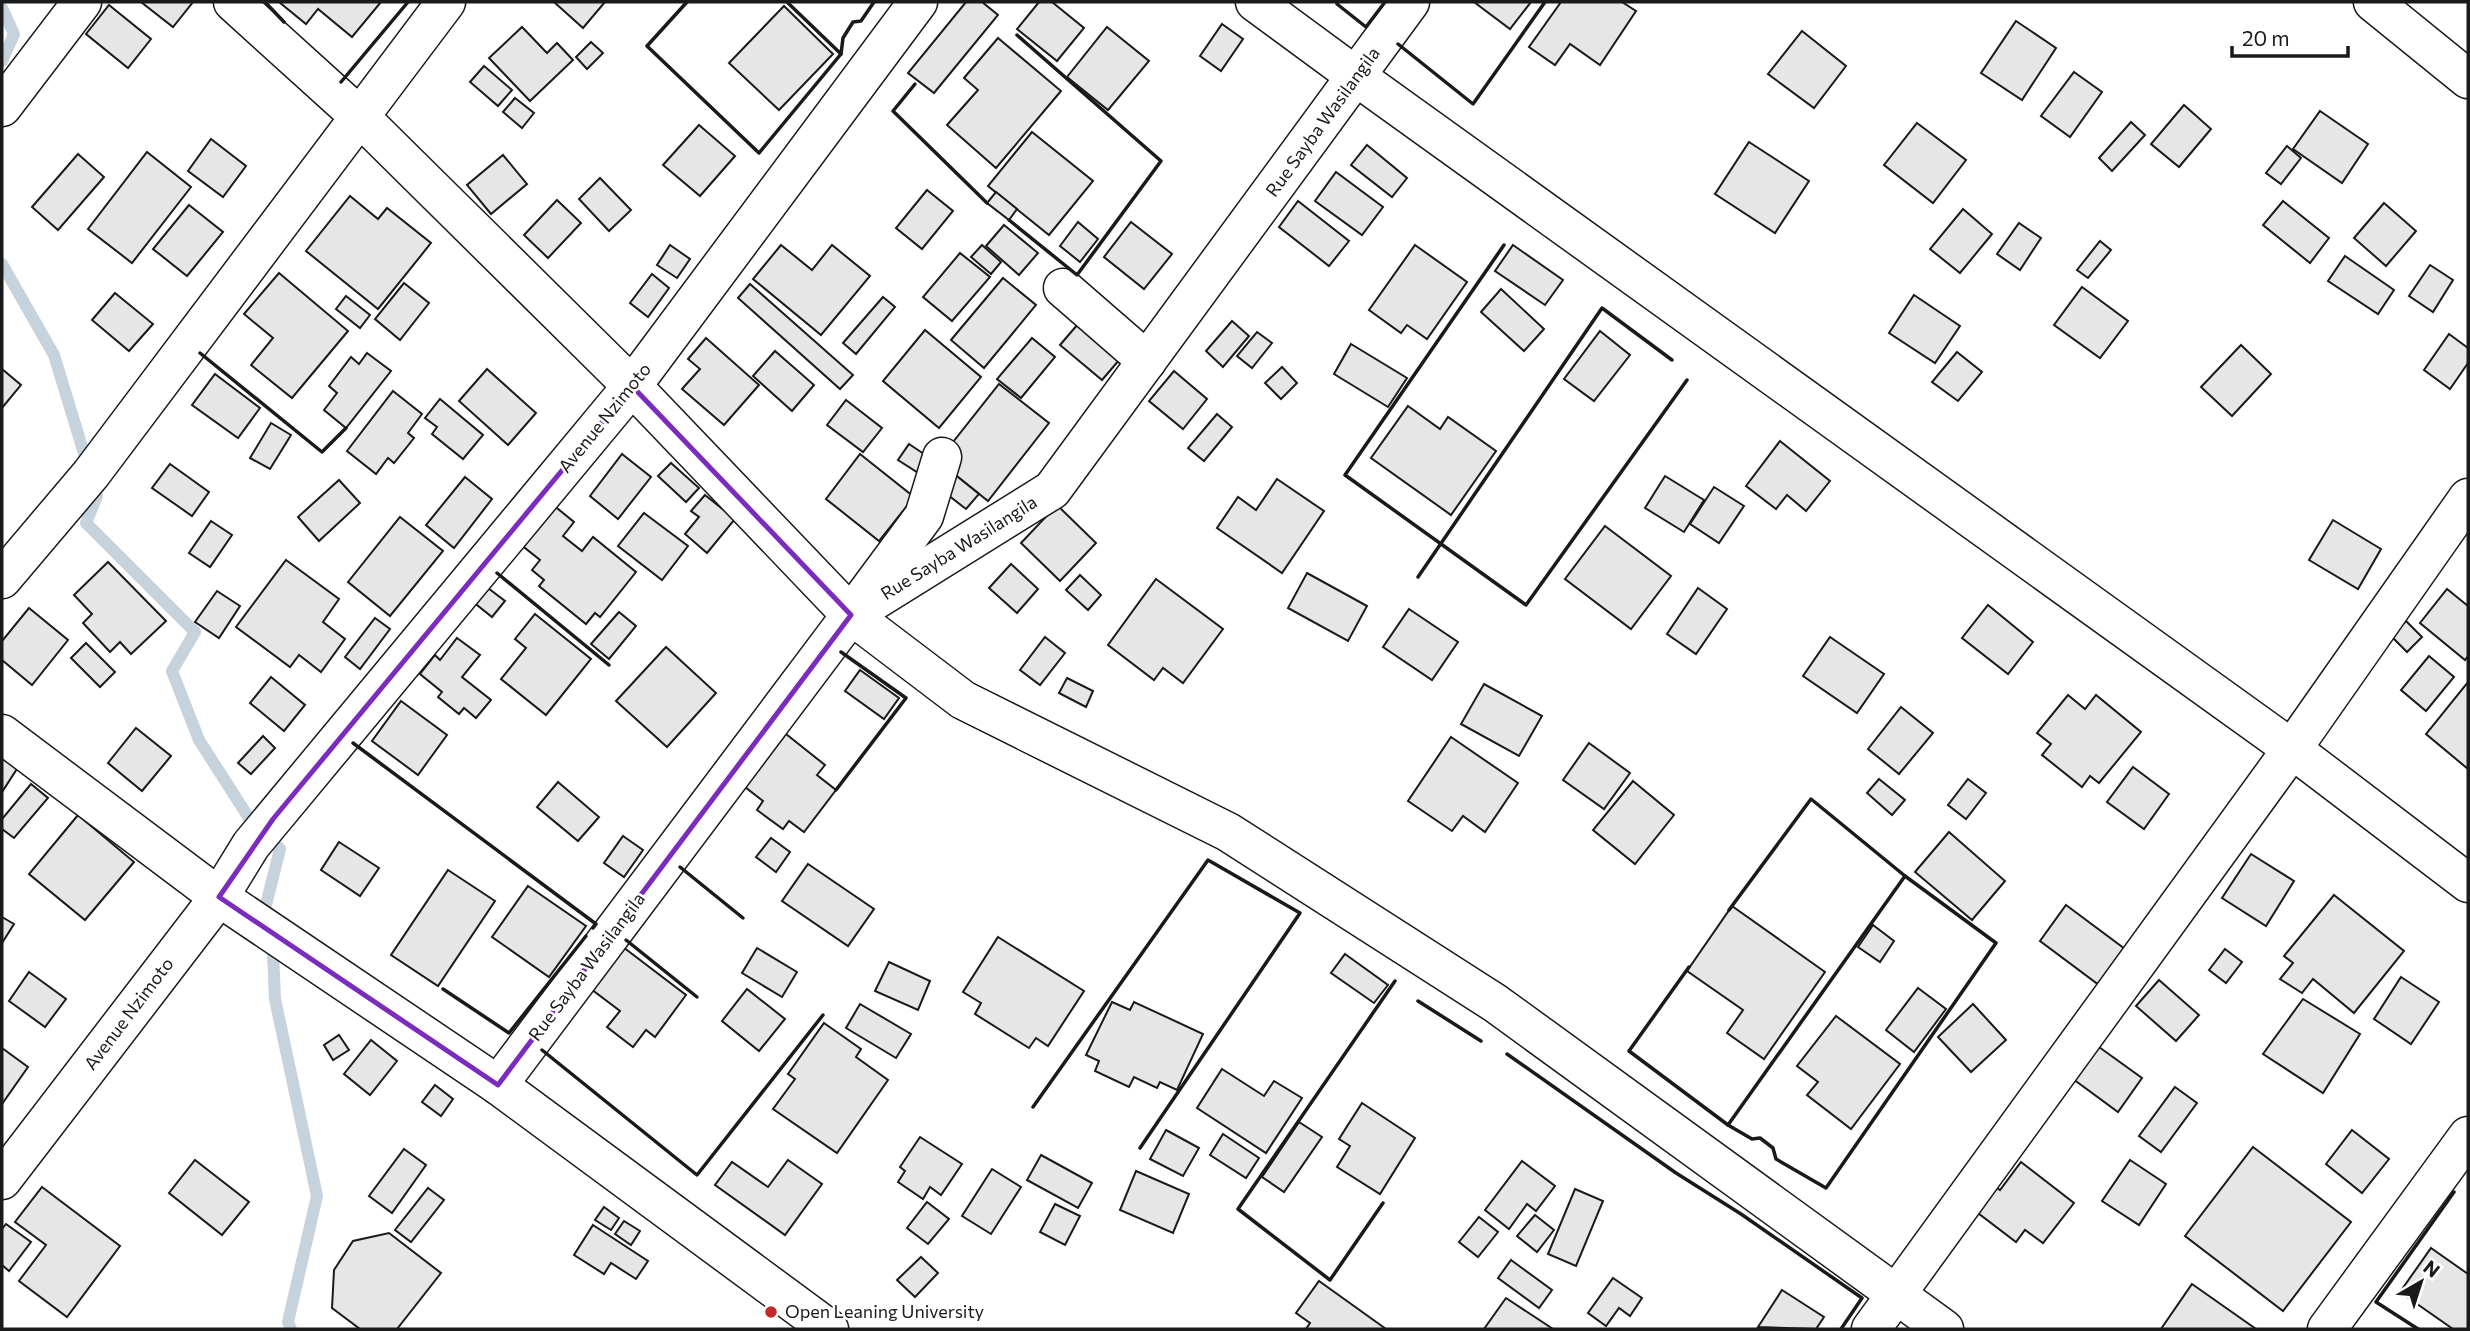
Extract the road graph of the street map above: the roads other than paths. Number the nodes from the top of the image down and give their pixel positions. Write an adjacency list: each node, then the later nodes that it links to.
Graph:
1 (82, 2): 10 (street)
2 (233, 2): 11 (street)
3 (446, 2): 11 (street)
4 (918, 2): 14 (street, Avenue Nzimoto)
5 (1255, 2): 8 (street)
6 (1410, 2): 8 (street, Rue Sayba Wasilangila)
7 (2372, 2): 9 (street)
8 (1357, 77): 13 (street, Rue Sayba Wasilangila); 20 (street)
9 (2468, 79)
10 (4, 104)
11 (359, 117): 14 (street); 17 (street)
12 (1063, 288): 13 (street)
13 (1147, 360): 18 (street, Rue Sayba Wasilangila)
14 (632, 386): 18 (street); 22 (street, Avenue Nzimoto)
15 (942, 457): 18 (street)
16 (2468, 498): 20 (street)
17 (2, 579)
18 (850, 615): 23 (street, Rue Sayba Wasilangila); 27 (street)
19 (2, 734): 22 (street)
20 (2292, 748): 21 (street); 27 (street)
21 (2468, 883)
22 (219, 897): 23 (street); 26 (street, Avenue Nzimoto)
23 (498, 1085): 28 (street)
24 (2468, 1136): 25 (street)
25 (2456, 1177): 31 (street)
26 (2, 1180)
27 (1895, 1295): 29 (street); 30 (street)
28 (830, 1329)
29 (1871, 1329)
30 (1944, 1329)
31 (2327, 1329)

